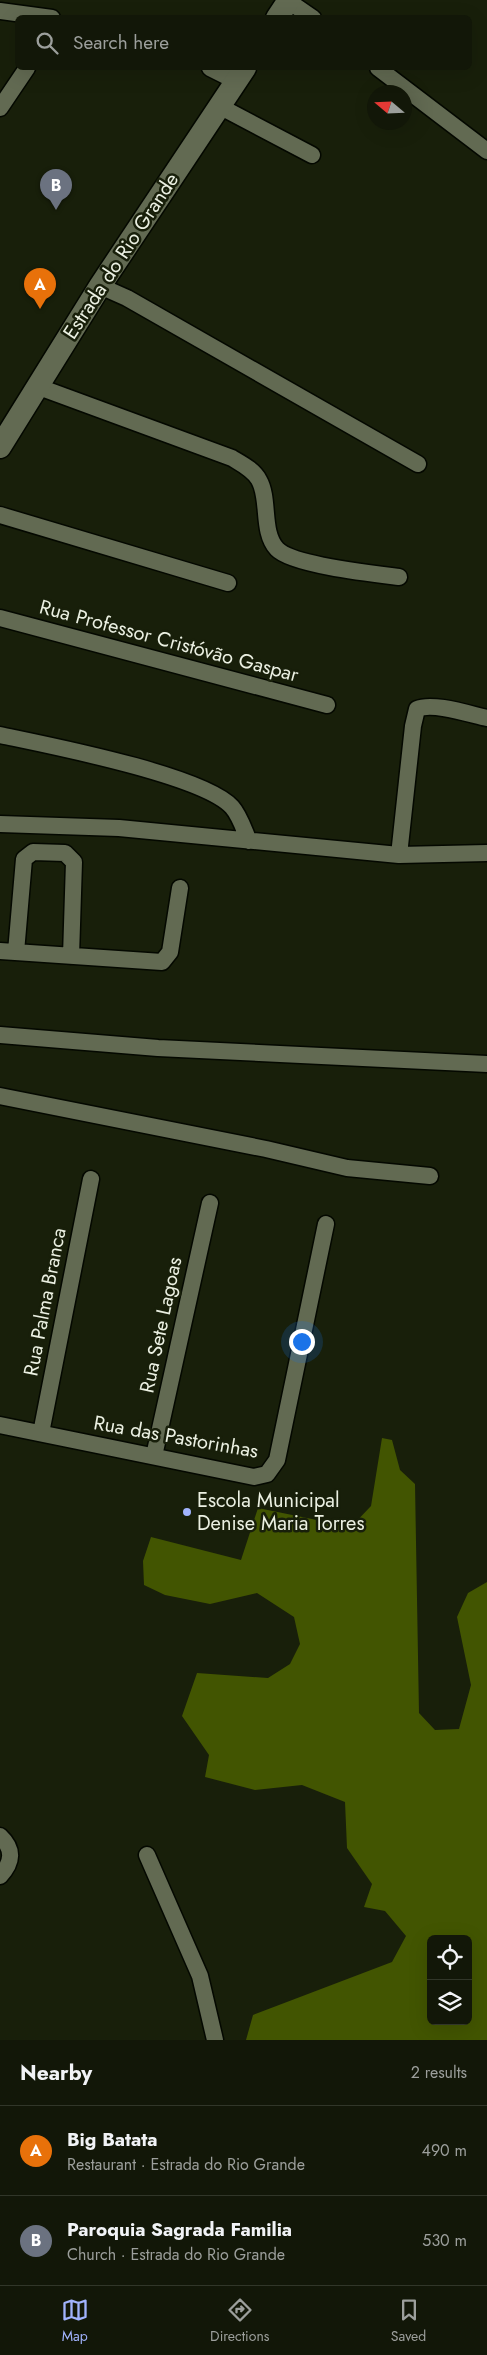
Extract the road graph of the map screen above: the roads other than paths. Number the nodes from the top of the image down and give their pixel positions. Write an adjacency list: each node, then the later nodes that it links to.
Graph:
1 (285, 6): 4 (street)
2 (0, 11): 3 (street)
3 (30, 15)
4 (306, 15)
5 (26, 70): 10 (street)
6 (220, 70): 8 (street)
7 (381, 70): 11 (street)
8 (240, 74): 9 (street, Estrada do Rio Grande)
9 (219, 106): 12 (street); 13 (street, Estrada do Rio Grande)
10 (0, 108)
11 (487, 151)
12 (312, 155)
13 (100, 286): 14 (street, Estrada do Rio Grande); 16 (street)
14 (38, 387): 15 (street, Estrada do Rio Grande); 18 (street)
15 (0, 447)
16 (418, 464)
17 (0, 515): 19 (street)
18 (399, 578)
19 (228, 583)
20 (0, 618): 21 (street, Rua Professor Cristóvão Gaspar)
21 (327, 705)
22 (487, 718): 27 (street)
23 (0, 735): 25 (street)
24 (0, 824): 25 (street)
25 (249, 841): 27 (street)
26 (487, 853): 27 (street)
27 (399, 855)
28 (180, 888): 30 (street)
29 (8, 951): 30 (street); 30 (street)
30 (70, 956)
31 (0, 1035): 32 (street)
32 (487, 1064)
33 (0, 1096): 34 (street)
34 (430, 1176)
35 (91, 1179): 39 (street, Rua Palma Branca)
36 (210, 1203): 40 (street, Rua Sete Lagoas)
37 (326, 1224): 40 (street, Rua das Pastorinhas)
38 (0, 1425): 39 (street, Rua das Pastorinhas)
39 (41, 1433): 40 (street, Rua das Pastorinhas)
40 (154, 1456)
41 (0, 1836): 43 (street)
42 (146, 1855): 44 (street)
43 (0, 1876)
44 (215, 2040)

